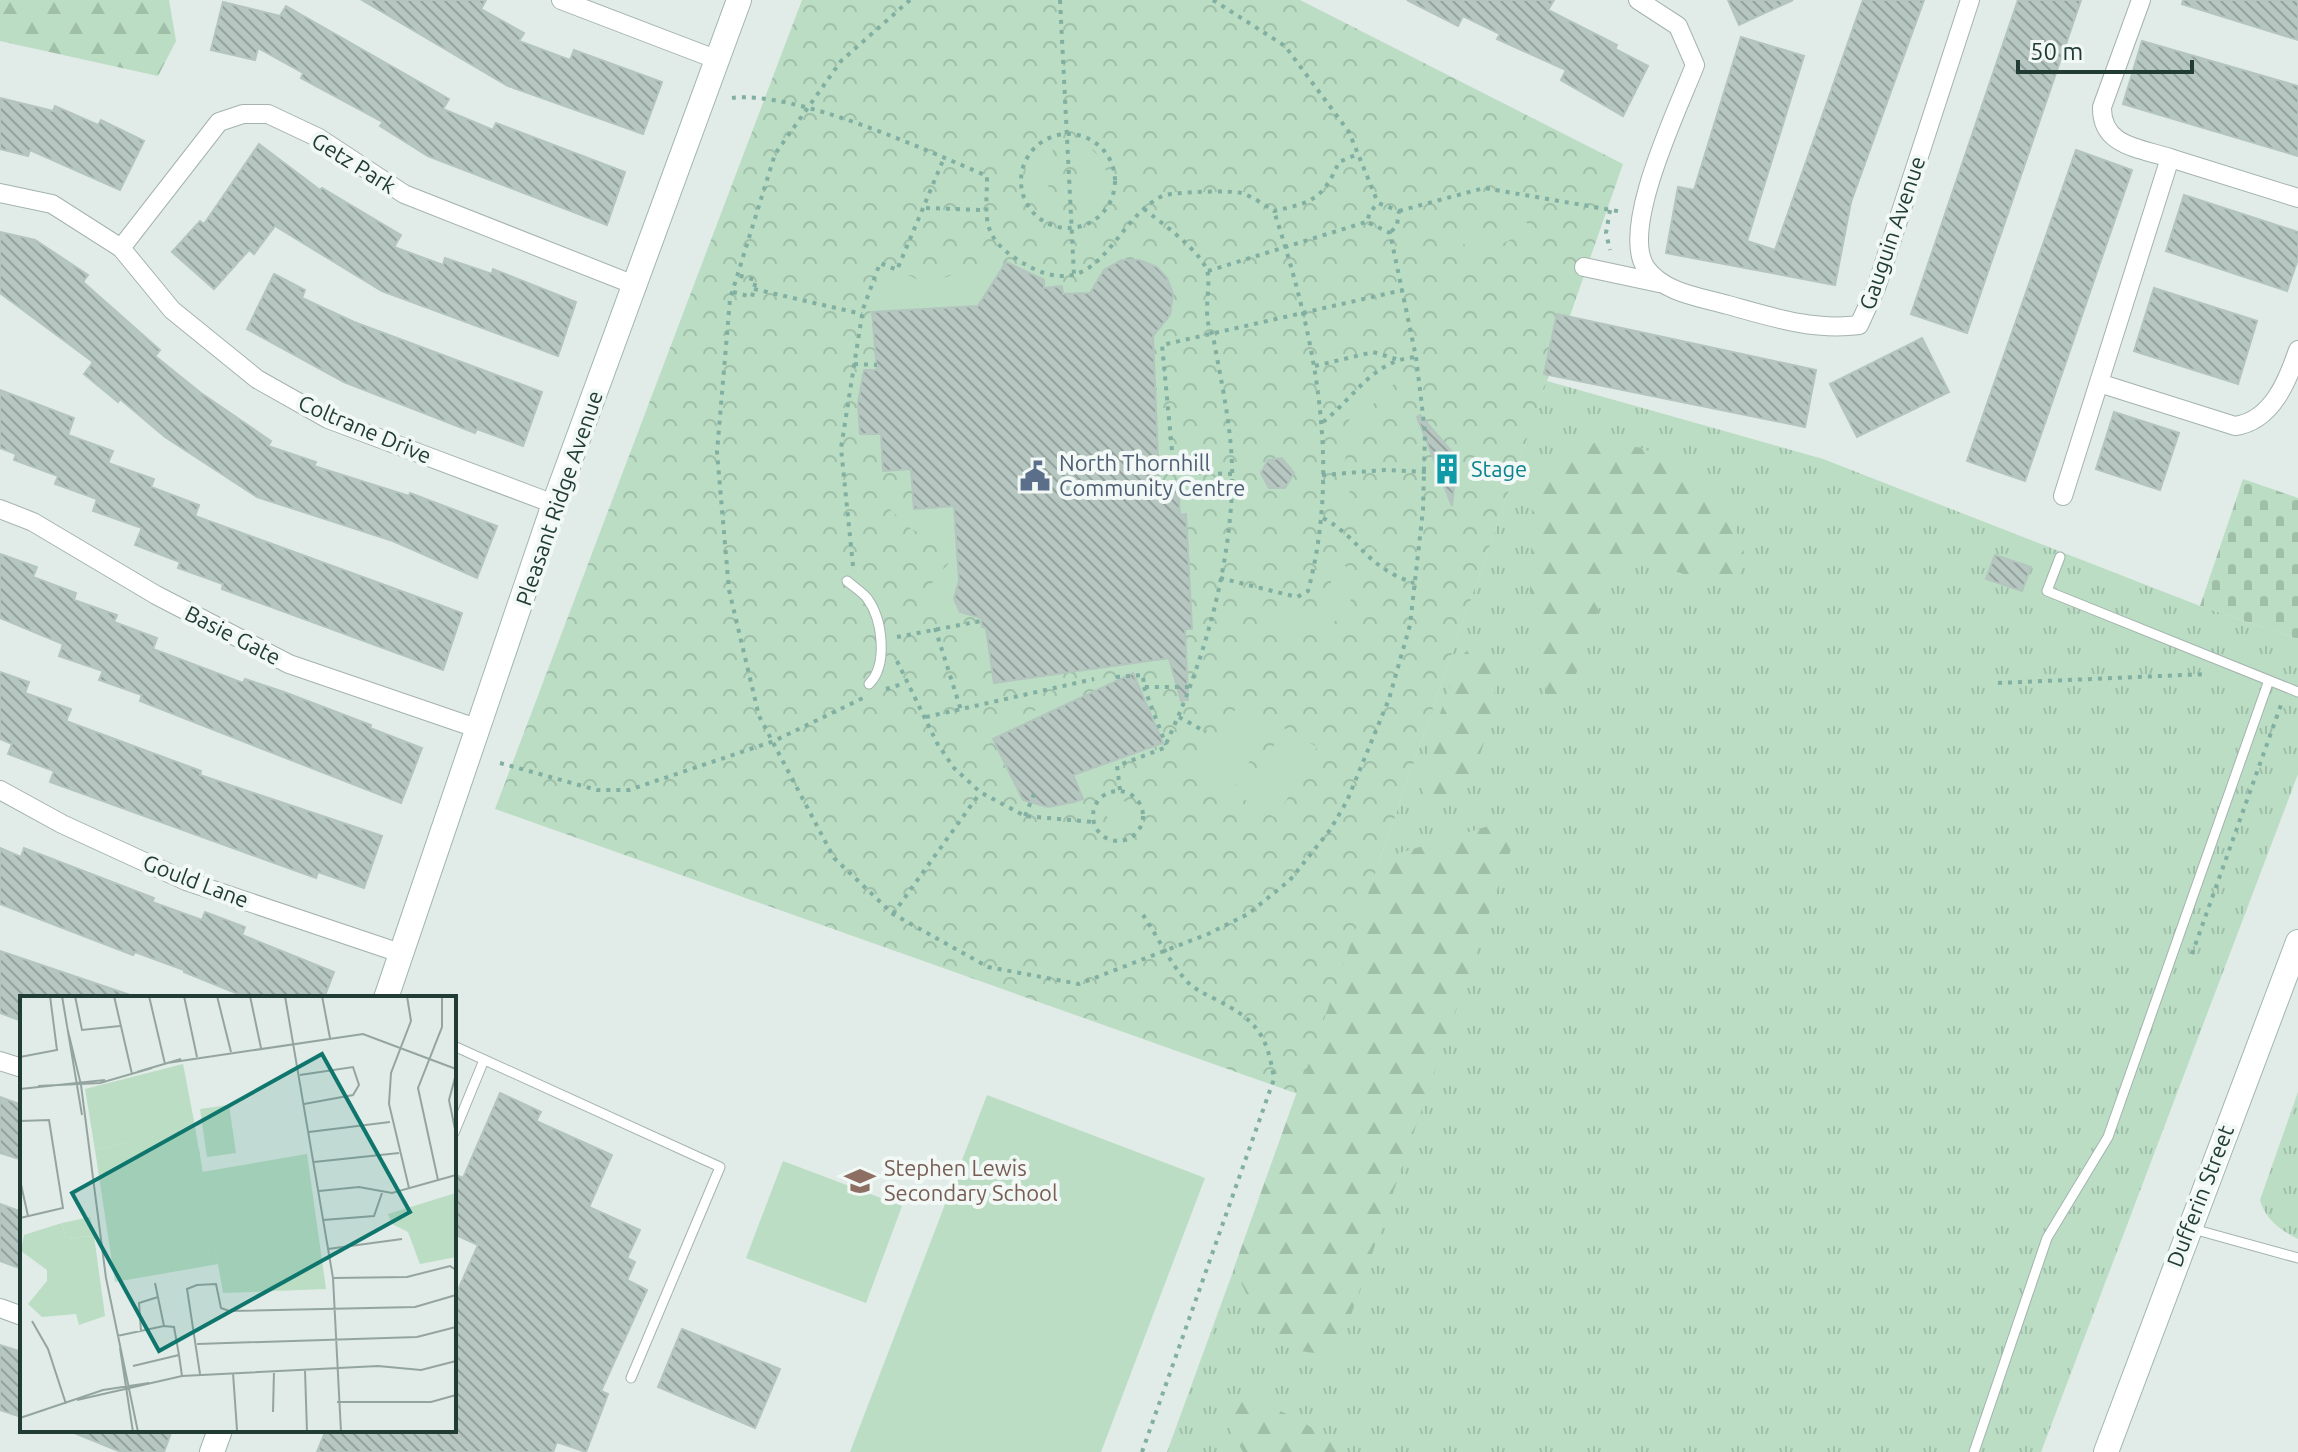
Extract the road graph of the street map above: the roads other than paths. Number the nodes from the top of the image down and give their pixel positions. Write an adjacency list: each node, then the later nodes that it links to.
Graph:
1 (561, 0): 6 (street)
2 (739, 0): 6 (street, Pleasant Ridge Avenue)
3 (1638, 0): 12 (street, Gauguin Avenue)
4 (1970, 0): 12 (street, Gauguin Avenue)
5 (2141, 0): 7 (street)
6 (718, 60): 13 (street, Pleasant Ridge Avenue)
7 (2170, 158): 9 (street); 15 (street)
8 (0, 193): 10 (street, Coltrane Drive)
9 (2298, 198)
10 (121, 248): 13 (street, Getz Park); 17 (street, Coltrane Drive)
11 (1584, 267): 12 (street)
12 (1664, 284)
13 (637, 286): 17 (street, Pleasant Ridge Avenue)
14 (2298, 350): 15 (street)
15 (2099, 383): 16 (street)
16 (2063, 496)
17 (554, 504): 24 (street, Pleasant Ridge Avenue)
18 (0, 509): 24 (street, Basie Gate)
19 (2060, 557): 21 (lane)
20 (847, 581): 22 (lane)
21 (2268, 683): 23 (lane); 41 (lane)
22 (871, 688)
23 (2298, 692)
24 (479, 729): 27 (street, Pleasant Ridge Avenue)
25 (0, 790): 27 (street, Gould Lane)
26 (2298, 942): 34 (street, Dufferin Street)
27 (400, 953): 28 (street, Pleasant Ridge Avenue)
28 (387, 996)
29 (456, 1047): 30 (lane)
30 (484, 1060): 33 (lane); 38 (lane)
31 (0, 1061): 32 (street)
32 (20, 1067)
33 (456, 1128)
34 (2188, 1227): 35 (lane); 42 (street, Dufferin Street)
35 (2298, 1258)
36 (0, 1308): 37 (street)
37 (20, 1315)
38 (631, 1378)
39 (219, 1432): 40 (street)
40 (212, 1452)
41 (1974, 1452)
42 (2106, 1452)

